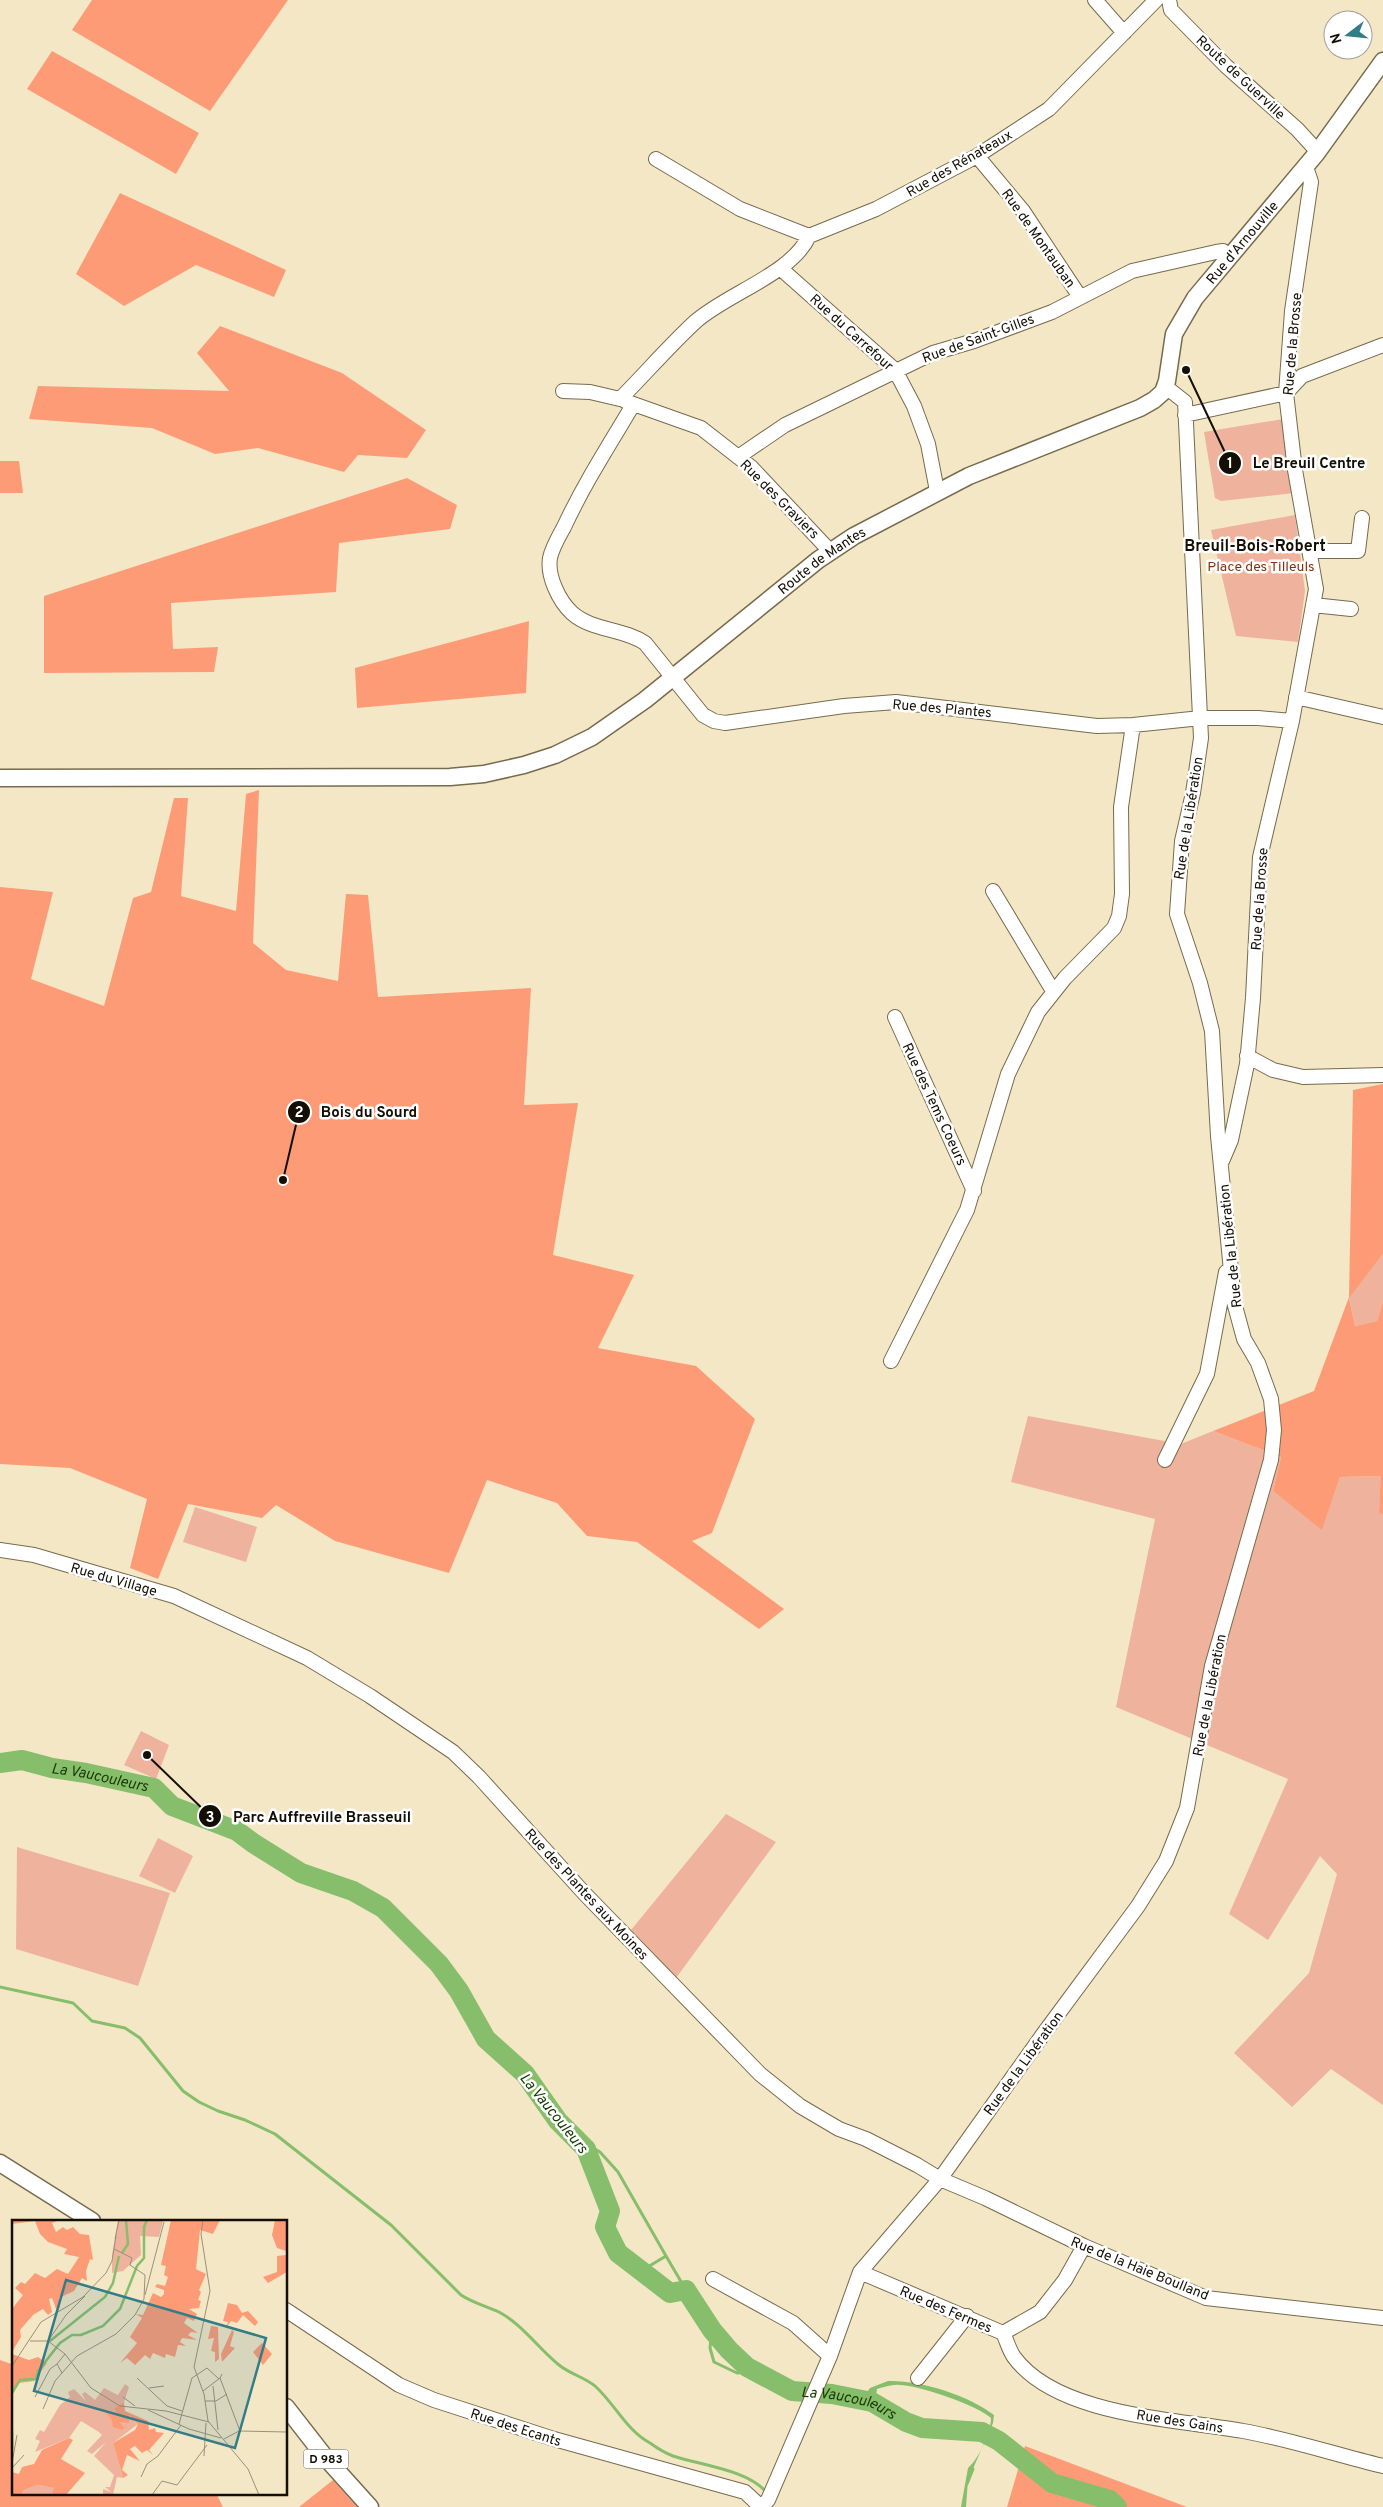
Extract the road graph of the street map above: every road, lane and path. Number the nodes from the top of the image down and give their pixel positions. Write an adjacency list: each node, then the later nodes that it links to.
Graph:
1 (1094, 0): 4 (street)
2 (1156, 0): 4 (street, Rue des Rénateaux)
3 (1169, 0): 6 (street, Route de Guerville)
4 (1124, 33): 7 (street, Rue des Rénateaux)
5 (1383, 61): 6 (main road, Rue d'Arnouville)
6 (1322, 147): 9 (main road, Rue d'Arnouville)
7 (977, 156): 10 (street, Rue des Rénateaux); 13 (street, Rue de Montauban)
8 (656, 159): 10 (street)
9 (1306, 167): 11 (main road, Rue d'Arnouville); 18 (street, Rue de la Brosse)
10 (809, 236): 12 (street, Rue des Rénateaux)
11 (1229, 255): 13 (street, Rue de Saint-Gilles); 16 (main road, Rue d'Arnouville)
12 (780, 268): 15 (street, Rue du Carrefour); 19 (street, Rue des Rénateaux)
13 (1080, 297): 15 (street, Rue de Saint-Gilles)
14 (1383, 345): 18 (street)
15 (895, 370): 21 (street, Rue de Saint-Gilles); 22 (street, Rue du Carrefour)
16 (1166, 387): 20 (street, Rue de la Libération); 22 (main road, Route de Mantes)
17 (563, 391): 19 (street)
18 (1286, 393): 20 (street); 25 (street, Rue de la Brosse)
19 (627, 402): 21 (street, Rue des Graviers); 28 (street, Rue des Plantes)
20 (1185, 415): 31 (street, Rue de la Libération)
21 (738, 457): 24 (street, Rue des Graviers)
22 (937, 492): 24 (main road, Route de Mantes)
23 (1362, 518): 25 (street)
24 (830, 551): 28 (main road, Route de Mantes)
25 (1310, 551): 26 (street, Rue de la Brosse)
26 (1313, 605): 27 (street); 29 (street, Rue de la Brosse)
27 (1352, 610)
28 (672, 678): 33 (street, Rue des Plantes); 34 (main road, Route de Mantes)
29 (1296, 697): 30 (street); 32 (street, Rue de la Brosse)
30 (1383, 717)
31 (1201, 718): 32 (street, Rue des Plantes); 33 (street, Rue des Plantes); 40 (street, Rue de la Libération)
32 (1292, 721): 38 (street, Rue de la Brosse)
33 (1133, 725): 36 (street, Rue des Tems Coeurs)
34 (0, 778)
35 (993, 891): 36 (street)
36 (1053, 991): 41 (street, Rue des Tems Coeurs)
37 (895, 1017): 41 (street, Rue des Tems Coeurs)
38 (1248, 1056): 39 (street); 40 (street, Rue de la Brosse)
39 (1383, 1075)
40 (1221, 1164): 42 (street, Rue de la Libération)
41 (974, 1191): 43 (street, Rue des Tems Coeurs)
42 (1229, 1256): 44 (street); 48 (street, Rue de la Libération)
43 (891, 1361)
44 (1165, 1460)
45 (0, 1550): 46 (street, Rue du Village)
46 (224, 1619): 48 (street, Rue des Plantes aux Moines)
47 (0, 2163): 49 (main road)
48 (940, 2180): 50 (street, Rue de la Haie Boulland); 51 (street, Rue de la Libération)
49 (90, 2220)
50 (1084, 2246): 55 (street, Rue de la Haie Boulland); 56 (street, Rue des Fermes)
51 (860, 2272): 54 (street, Rue des Fermes); 57 (street)
52 (713, 2279): 57 (street)
53 (288, 2311): 61 (street, Rue des Ecants)
54 (967, 2316): 56 (street, Rue des Fermes); 58 (street)
55 (1383, 2318)
56 (1003, 2333): 60 (street, Rue des Gains)
57 (830, 2356): 61 (street)
58 (918, 2378)
59 (288, 2410): 62 (main road, D 983)
60 (1383, 2466)
61 (766, 2501)
62 (370, 2507)

